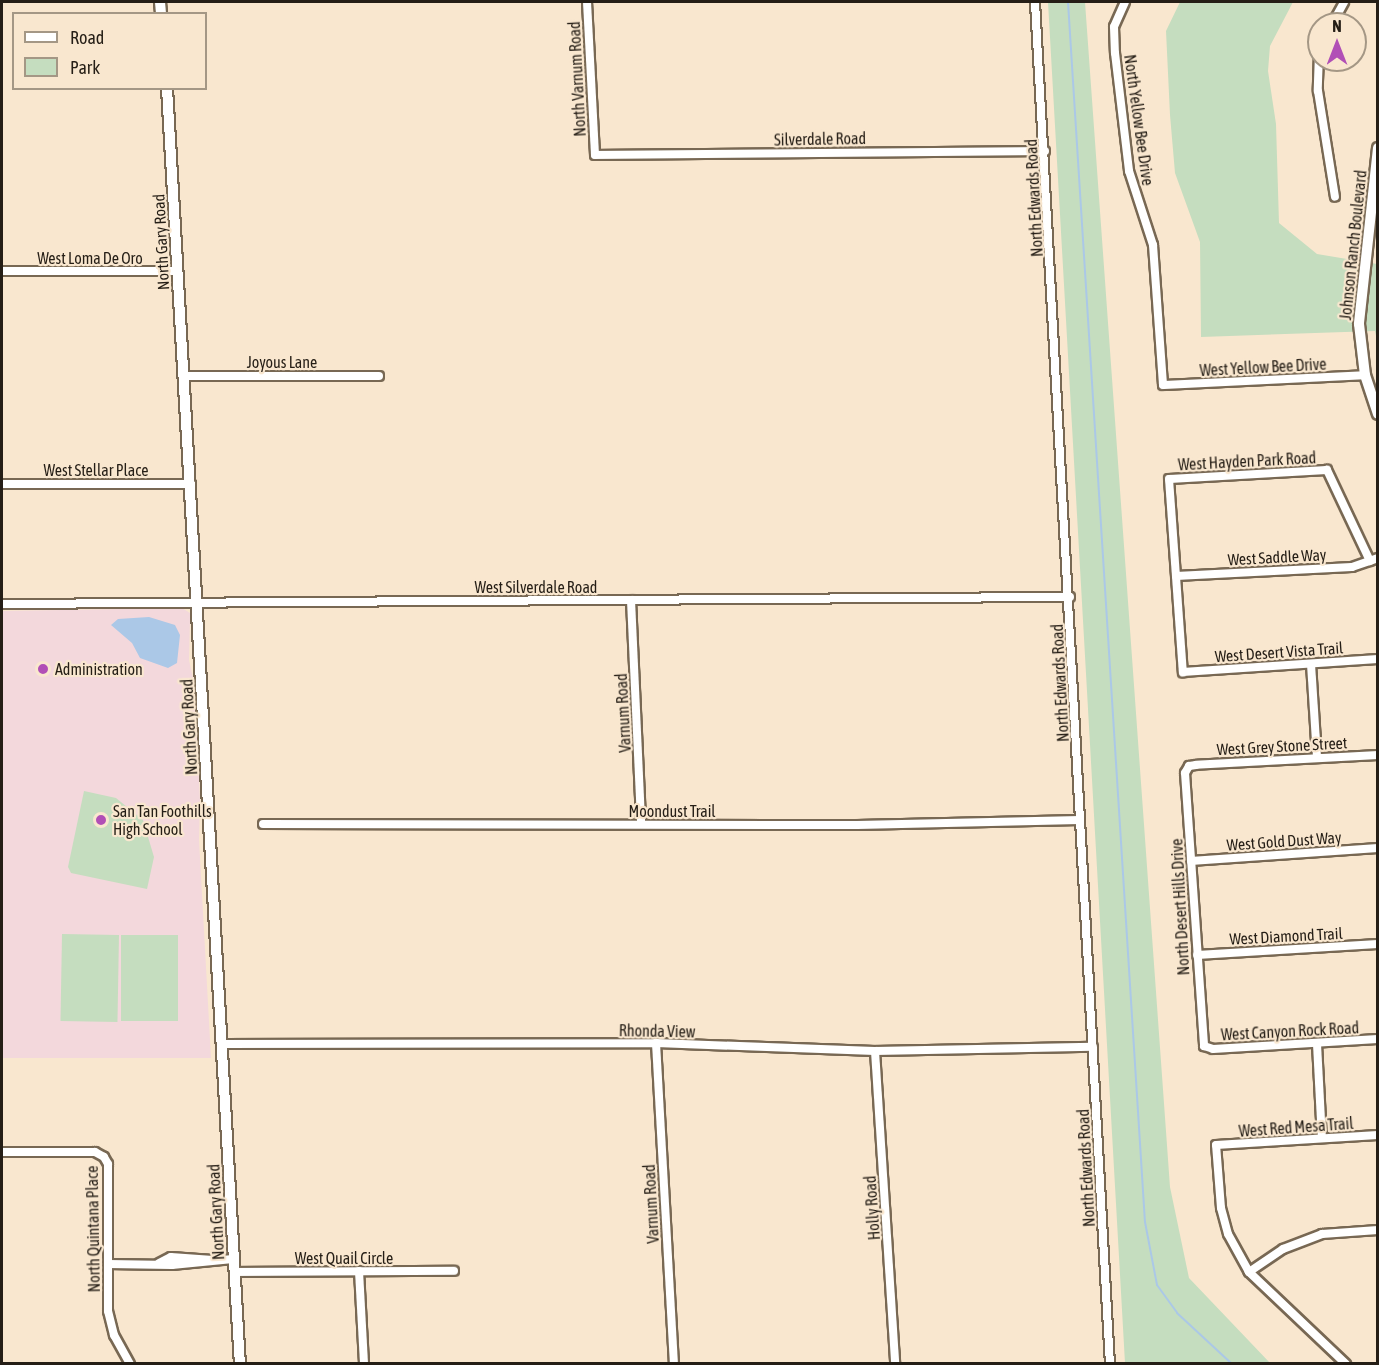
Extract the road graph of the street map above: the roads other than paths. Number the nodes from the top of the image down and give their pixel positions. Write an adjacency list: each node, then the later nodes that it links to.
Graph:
1 (587, 2): 8 (street, North Varnum Road)
2 (1035, 2): 7 (street, North Edwards Road)
3 (1125, 2): 15 (street, North Yellow Bee Drive)
4 (1318, 72): 9 (street)
5 (167, 90): 11 (street, North Gary Road)
6 (1377, 148): 14 (street, Johnson Ranch Boulevard)
7 (1045, 151): 8 (street, Silverdale Road); 21 (street, North Edwards Road)
8 (595, 155)
9 (1335, 197)
10 (2, 271): 11 (street, West Loma De Oro)
11 (178, 271): 12 (street, North Gary Road)
12 (185, 375): 13 (street, Joyous Lane); 18 (street, North Gary Road)
13 (379, 375)
14 (1365, 375): 15 (street, West Yellow Bee Drive); 16 (street, Johnson Ranch Boulevard)
15 (1163, 384)
16 (1377, 414)
17 (2, 484): 18 (street, West Stellar Place)
18 (191, 484): 23 (street, North Gary Road)
19 (1374, 559): 20 (street, West Saddle Way); 20 (street, West Hayden Park Road)
20 (1176, 576): 26 (street, West Desert Vista Trail)
21 (1070, 597): 22 (street, West Silverdale Road); 30 (street, North Edwards Road)
22 (631, 600): 23 (street, West Silverdale Road); 32 (street, Varnum Road)
23 (197, 603): 24 (street, West Silverdale Road); 39 (street, North Gary Road)
24 (2, 604)
25 (1377, 659): 26 (street, West Desert Vista Trail)
26 (1311, 664): 28 (street)
27 (1377, 754): 28 (street, West Grey Stone Street)
28 (1317, 757): 29 (street, West Grey Stone Street)
29 (1189, 766): 34 (street, North Desert Hills Drive)
30 (1080, 820): 32 (street, Moondust Trail); 42 (street, North Edwards Road)
31 (263, 824): 32 (street, Moondust Trail)
32 (641, 824)
33 (1377, 848): 34 (street, West Gold Dust Way)
34 (1191, 861): 36 (street, North Desert Hills Drive)
35 (1377, 944): 36 (street, West Diamond Trail)
36 (1197, 955): 41 (street, North Desert Hills Drive)
37 (1377, 1039): 40 (street, West Canyon Rock Road)
38 (656, 1043): 39 (street, Rhonda View); 43 (street, Rhonda View); 57 (street, Varnum Road)
39 (221, 1044): 48 (street, North Gary Road)
40 (1317, 1044): 41 (street, West Canyon Rock Road); 45 (street)
41 (1204, 1046)
42 (1093, 1047): 43 (street, Rhonda View); 59 (street, North Edwards Road)
43 (875, 1051): 58 (street, Holly Road)
44 (1377, 1135): 45 (street, West Red Mesa Trail)
45 (1322, 1138): 53 (street, West Red Mesa Trail)
46 (2, 1152): 49 (street, North Quintana Place)
47 (1377, 1230): 53 (street)
48 (233, 1260): 49 (street); 52 (street, North Gary Road)
49 (108, 1264): 54 (street, North Quintana Place)
50 (359, 1271): 51 (street, West Quail Circle); 52 (street, West Quail Circle); 56 (street)
51 (454, 1271)
52 (234, 1272): 55 (street, North Gary Road)
53 (1249, 1272): 60 (street)
54 (130, 1364)
55 (240, 1364)
56 (364, 1364)
57 (674, 1364)
58 (895, 1364)
59 (1110, 1364)
60 (1346, 1364)

